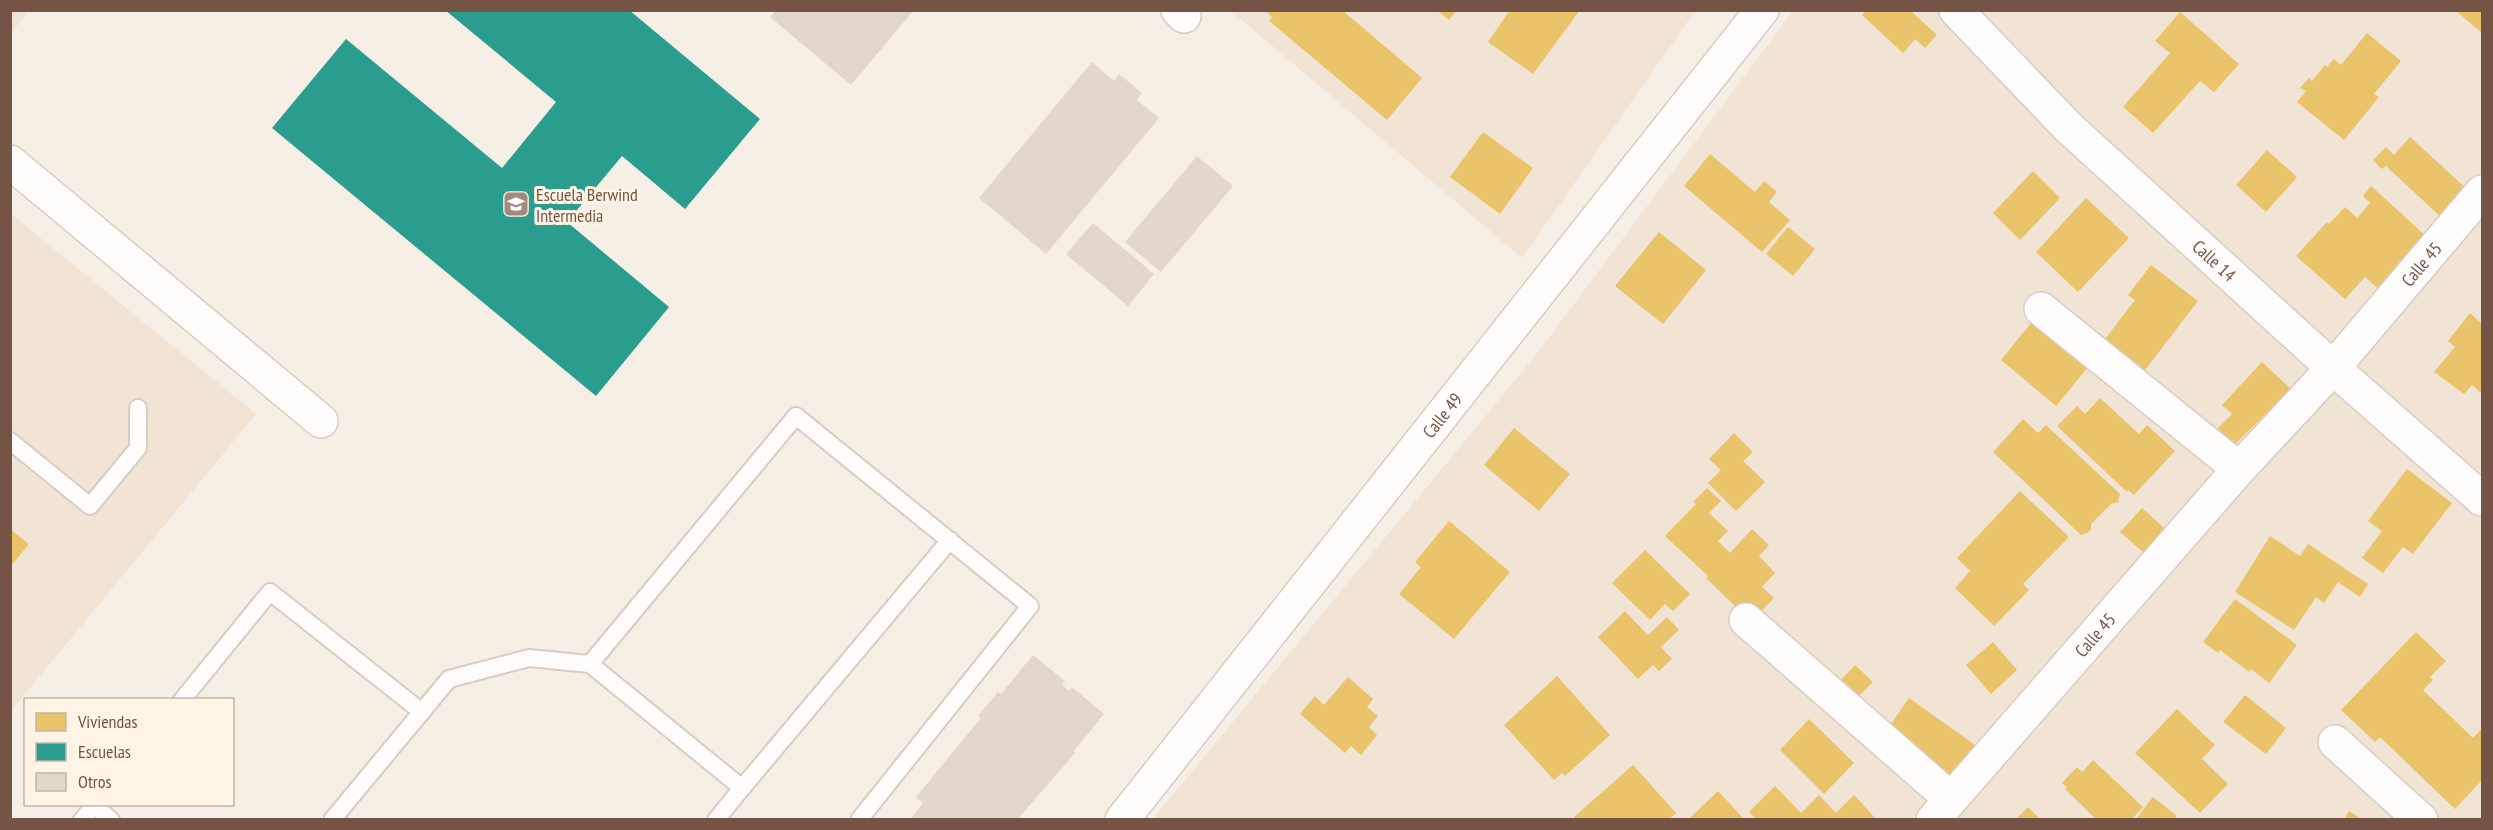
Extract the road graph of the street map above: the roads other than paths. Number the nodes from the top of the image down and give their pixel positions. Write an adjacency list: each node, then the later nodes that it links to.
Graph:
1 (1762, 10): 27 (street, Calle 49)
2 (1956, 10): 6 (street, Calle 14)
3 (10, 162): 8 (street)
4 (2482, 192): 6 (street, Calle 45)
5 (2041, 309): 10 (street)
6 (2333, 368): 10 (street, Calle 45); 11 (street, Calle 14)
7 (138, 408): 9 (lane)
8 (321, 421)
9 (10, 441)
10 (2238, 469): 21 (street, Calle 45)
11 (2482, 499)
12 (950, 540): 14 (lane); 18 (lane); 26 (lane)
13 (1746, 620): 21 (street, Calle 45)
14 (590, 664): 16 (lane); 18 (lane)
15 (183, 698): 16 (lane)
16 (422, 712): 24 (lane)
17 (2335, 742): 28 (street)
18 (742, 788): 25 (lane)
19 (93, 806): 22 (lane)
20 (95, 806): 23 (lane)
21 (1942, 809)
22 (82, 819)
23 (111, 819)
24 (332, 819)
25 (716, 819)
26 (859, 819)
27 (1122, 819)
28 (2421, 819)

